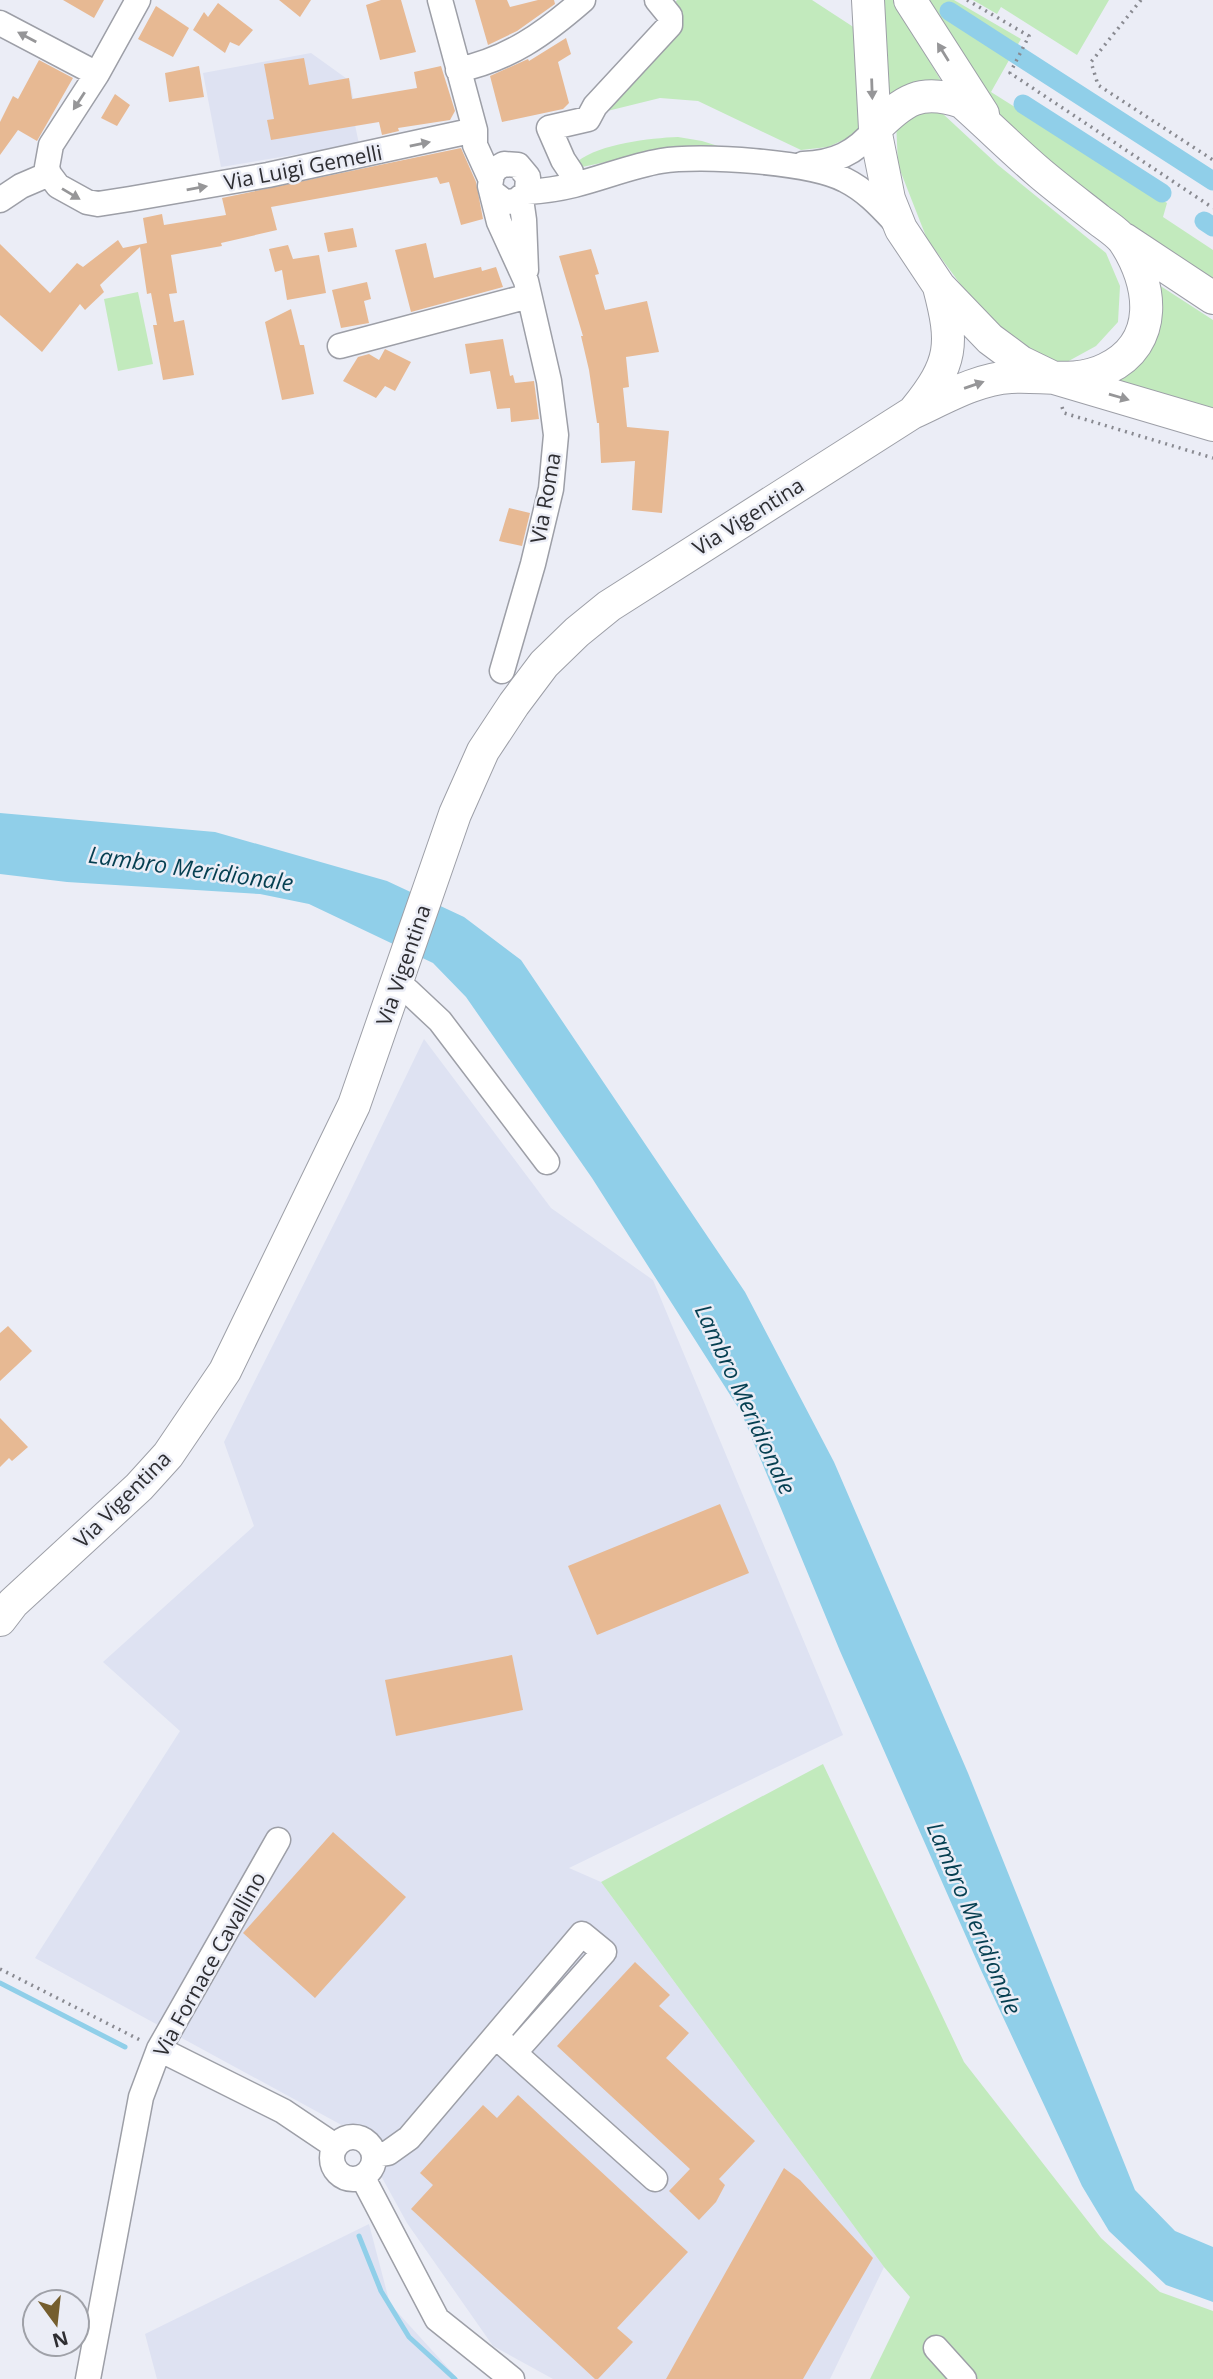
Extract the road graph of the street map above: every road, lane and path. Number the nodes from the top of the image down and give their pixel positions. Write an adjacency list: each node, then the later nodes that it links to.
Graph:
1 (138, 0): 11 (street)
2 (440, 0): 10 (street, Via Roma)
3 (583, 0): 10 (street)
4 (657, 0): 18 (street)
5 (867, 0): 12 (main road, one-way to 12)
6 (910, 0): 14 (main road, one-way to 6)
7 (967, 0): 22 (path)
8 (1141, 0): 15 (path)
9 (0, 23): 11 (street, one-way to 9)
10 (458, 70): 13 (street, Via Roma)
11 (97, 74): 19 (street, one-way to 19)
12 (875, 129): 14 (main road); 16 (street); 23 (main road)
13 (475, 130): 19 (street, Via Luigi Gemelli, one-way to 13); 20 (street, Via Roma)
14 (993, 130): 24 (main road)
15 (1213, 160)
16 (781, 164): 17 (street); 23 (street)
17 (622, 170): 18 (street); 20 (street)
18 (571, 172): 20 (street)
19 (49, 174): 21 (street)
20 (511, 183): 26 (street, Via Roma)
21 (0, 200)
22 (1213, 208)
23 (901, 229): 25 (main road)
24 (1122, 238): 27 (main road); 29 (main road)
25 (939, 286): 29 (main road); 30 (main road)
26 (527, 289): 28 (street); 33 (street, Via Roma)
27 (1213, 298)
28 (340, 346)
29 (1054, 378): 30 (main road, one-way to 29); 31 (main road, one-way to 31); 32 (path)
30 (912, 413): 34 (main road, Via Vigentina)
31 (1213, 425)
32 (1213, 458)
33 (502, 671)
34 (396, 988): 35 (street); 36 (main road, Via Vigentina)
35 (547, 1162)
36 (0, 1620)
37 (278, 1840): 40 (street, Via Fornace Cavallino)
38 (0, 1969): 40 (path)
39 (495, 2036): 41 (street); 41 (street); 43 (street)
40 (159, 2049): 42 (street); 47 (street, Via Fornace Cavallino)
41 (515, 2052): 45 (street)
42 (335, 2146): 43 (street); 44 (street)
43 (374, 2155): 44 (street)
44 (363, 2178): 48 (street)
45 (655, 2179)
46 (936, 2348): 49 (street)
47 (88, 2379)
48 (512, 2379)
49 (964, 2379)

